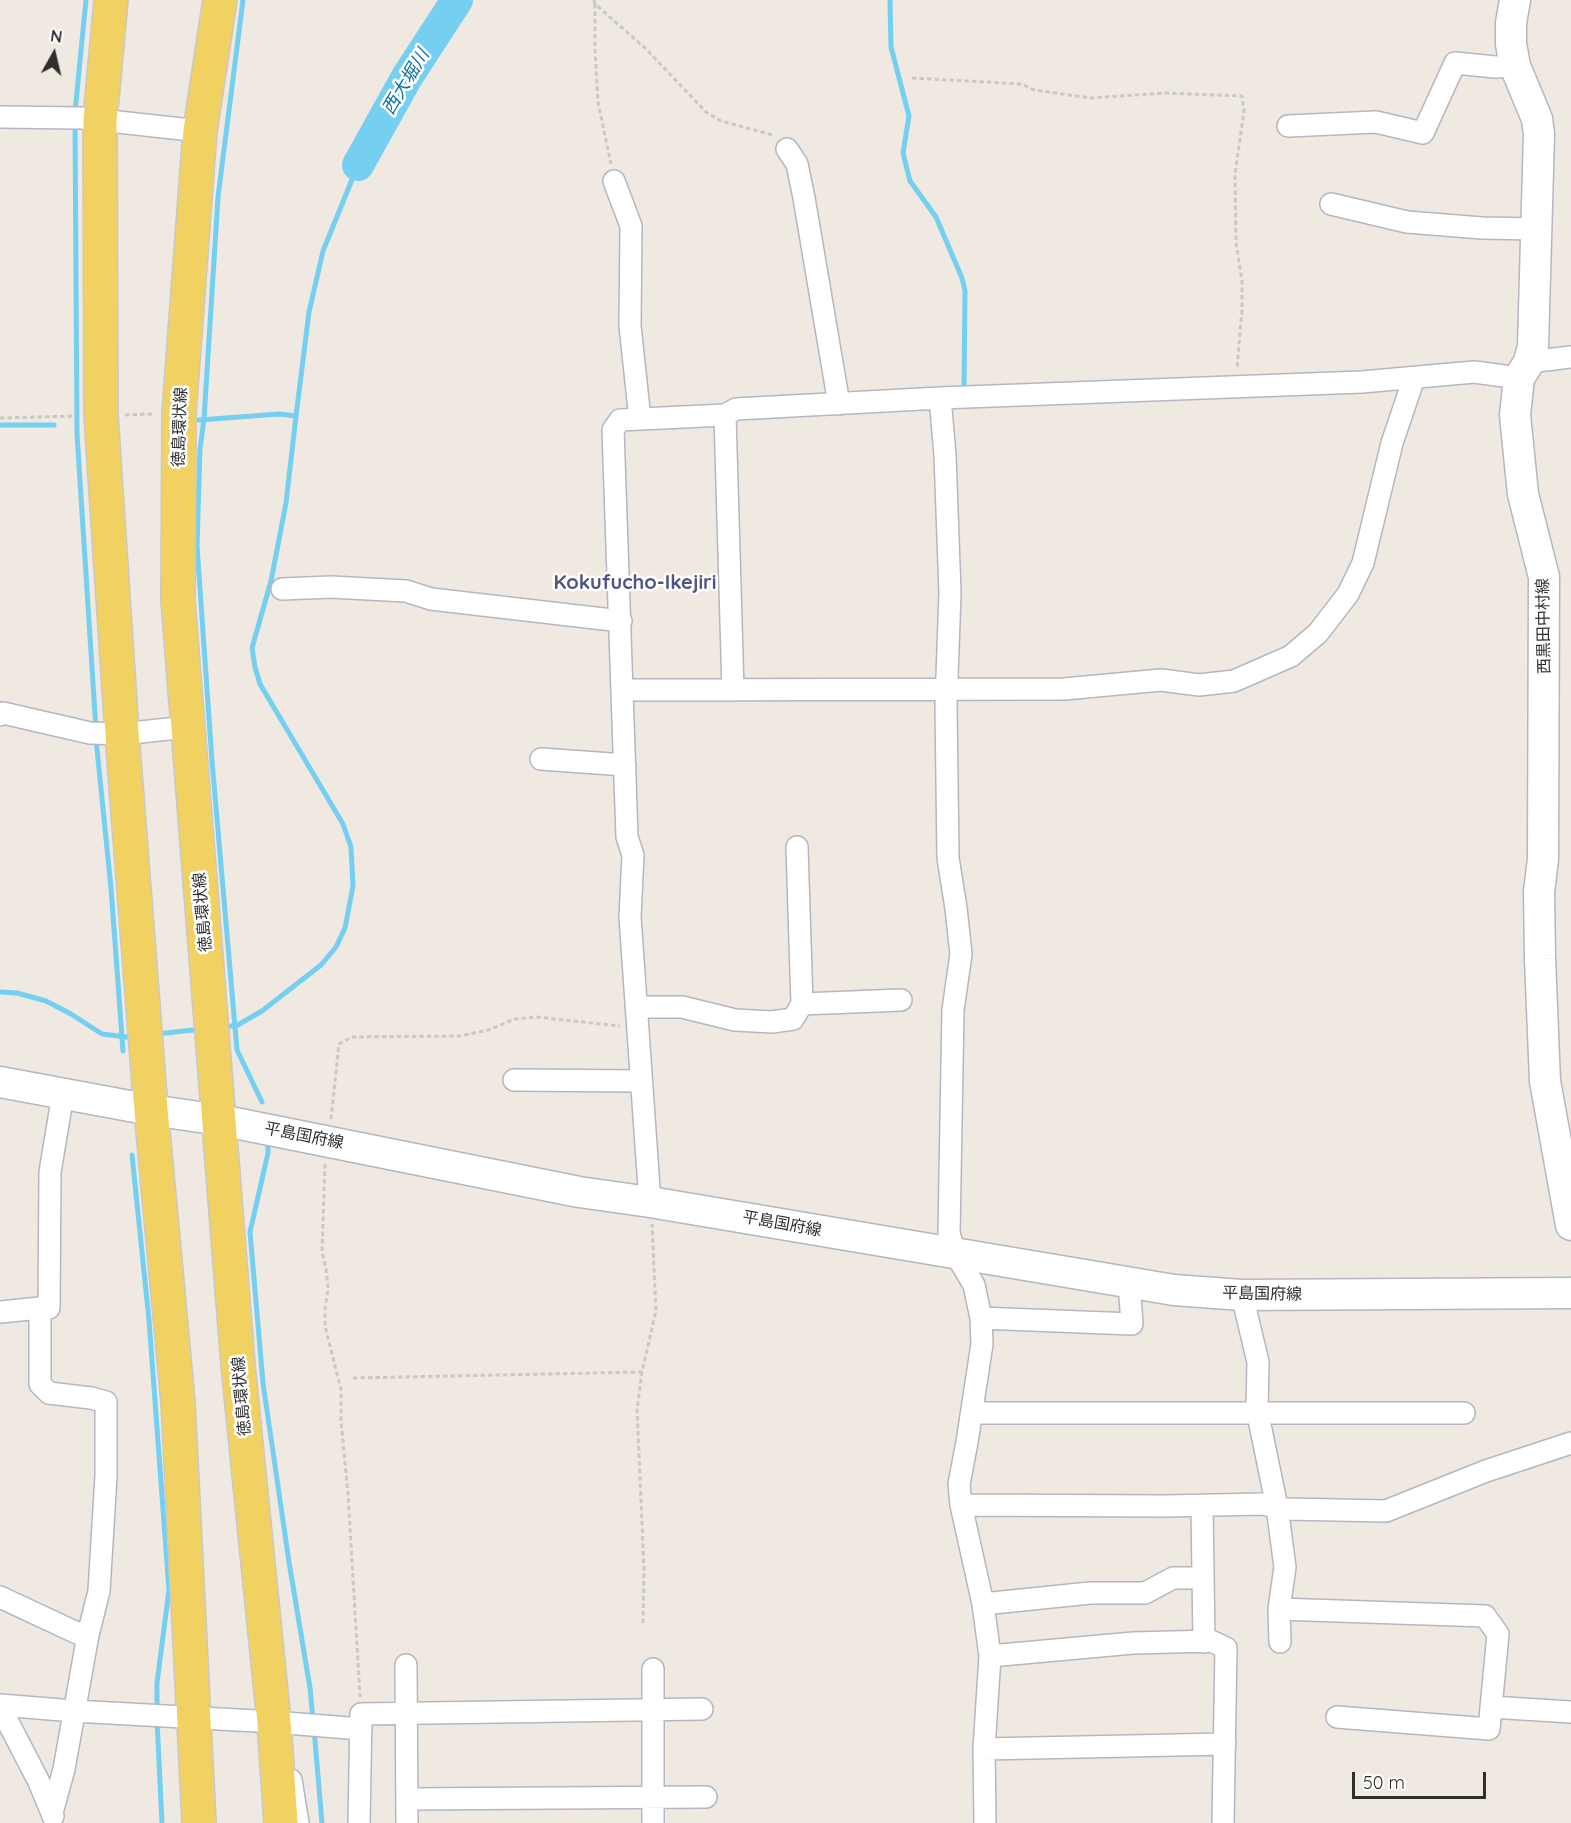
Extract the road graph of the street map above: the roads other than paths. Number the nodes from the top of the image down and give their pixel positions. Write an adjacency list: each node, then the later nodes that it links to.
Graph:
1 (111, 0): 6 (main road)
2 (220, 0): 8 (main road, 徳島環状線)
3 (1515, 0): 4 (main road, 西黒田中村線)
4 (1515, 66): 7 (street); 12 (main road, 西黒田中村線)
5 (0, 117): 6 (street)
6 (84, 119): 8 (street); 27 (main road)
7 (1287, 126)
8 (200, 131): 26 (main road, 徳島環状線)
9 (787, 149): 17 (street)
10 (614, 181): 19 (street)
11 (1331, 204): 12 (street)
12 (1536, 229): 14 (main road, 西黒田中村線)
13 (1571, 357): 14 (street)
14 (1524, 370): 15 (street); 41 (main road, 西黒田中村線)
15 (1414, 378): 16 (street); 22 (street)
16 (940, 398): 17 (street); 22 (street)
17 (839, 404): 18 (street)
18 (724, 415): 19 (street); 24 (street)
19 (640, 419): 21 (street)
20 (282, 589): 21 (street)
21 (621, 621): 23 (street)
22 (947, 689): 24 (street); 42 (street)
23 (622, 690): 24 (street); 29 (street)
24 (733, 690)
25 (0, 715): 27 (street)
26 (188, 727): 27 (street); 39 (main road, 徳島環状線)
27 (105, 734): 38 (main road)
28 (541, 759): 29 (street)
29 (625, 765): 33 (street)
30 (797, 847): 32 (street)
31 (901, 1000): 32 (street)
32 (802, 1004): 33 (street)
33 (636, 1016): 35 (street)
34 (514, 1080): 35 (street)
35 (641, 1081): 40 (street)
36 (0, 1082): 37 (main road, 平島国府線)
37 (63, 1094): 38 (main road, 平島国府線); 46 (street)
38 (151, 1110): 39 (main road, 平島国府線); 75 (main road)
39 (220, 1120): 40 (main road, 平島国府線); 77 (main road, 徳島環状線)
40 (650, 1202): 42 (main road, 平島国府線)
41 (1571, 1225)
42 (955, 1253): 43 (main road, 平島国府線); 48 (street)
43 (1129, 1283): 45 (main road, 平島国府線); 48 (street)
44 (1571, 1293): 45 (main road, 平島国府線)
45 (1242, 1295): 51 (street)
46 (39, 1308): 47 (street); 60 (street)
47 (0, 1312)
48 (981, 1318): 49 (street)
49 (972, 1413): 51 (street); 53 (street)
50 (1464, 1413): 51 (street)
51 (1258, 1414): 55 (street)
52 (1571, 1443): 55 (street)
53 (961, 1504): 54 (street); 58 (street)
54 (1202, 1505): 55 (street); 56 (street)
55 (1277, 1507): 59 (street)
56 (1203, 1578): 58 (street); 61 (street)
57 (0, 1597): 60 (street)
58 (983, 1604): 63 (street)
59 (1279, 1609): 62 (street); 67 (street)
60 (88, 1635): 70 (street)
61 (1204, 1642): 63 (street); 78 (street)
62 (1280, 1642)
63 (990, 1656): 79 (street)
64 (406, 1665): 71 (street)
65 (652, 1669): 68 (street)
66 (0, 1705): 70 (street)
67 (1491, 1707): 72 (street); 74 (street)
68 (653, 1709): 69 (street); 71 (street); 80 (street)
69 (702, 1709)
70 (74, 1712): 75 (street); 83 (street)
71 (406, 1712): 76 (street); 82 (street)
72 (1571, 1712)
73 (0, 1717): 83 (street)
74 (1337, 1717)
75 (169, 1718): 77 (street); 84 (street); 85 (main road)
76 (361, 1721): 77 (street); 88 (street)
77 (274, 1722): 86 (main road, 徳島環状線); 87 (street)
78 (1225, 1744): 79 (street); 92 (street)
79 (984, 1749): 91 (street)
80 (653, 1796): 81 (street); 82 (street); 90 (street)
81 (706, 1797)
82 (406, 1799): 89 (street)
83 (54, 1818)
84 (184, 1823)
85 (199, 1823)
86 (281, 1823)
87 (298, 1823)
88 (359, 1823)
89 (407, 1823)
90 (653, 1823)
91 (985, 1823)
92 (1223, 1823)

